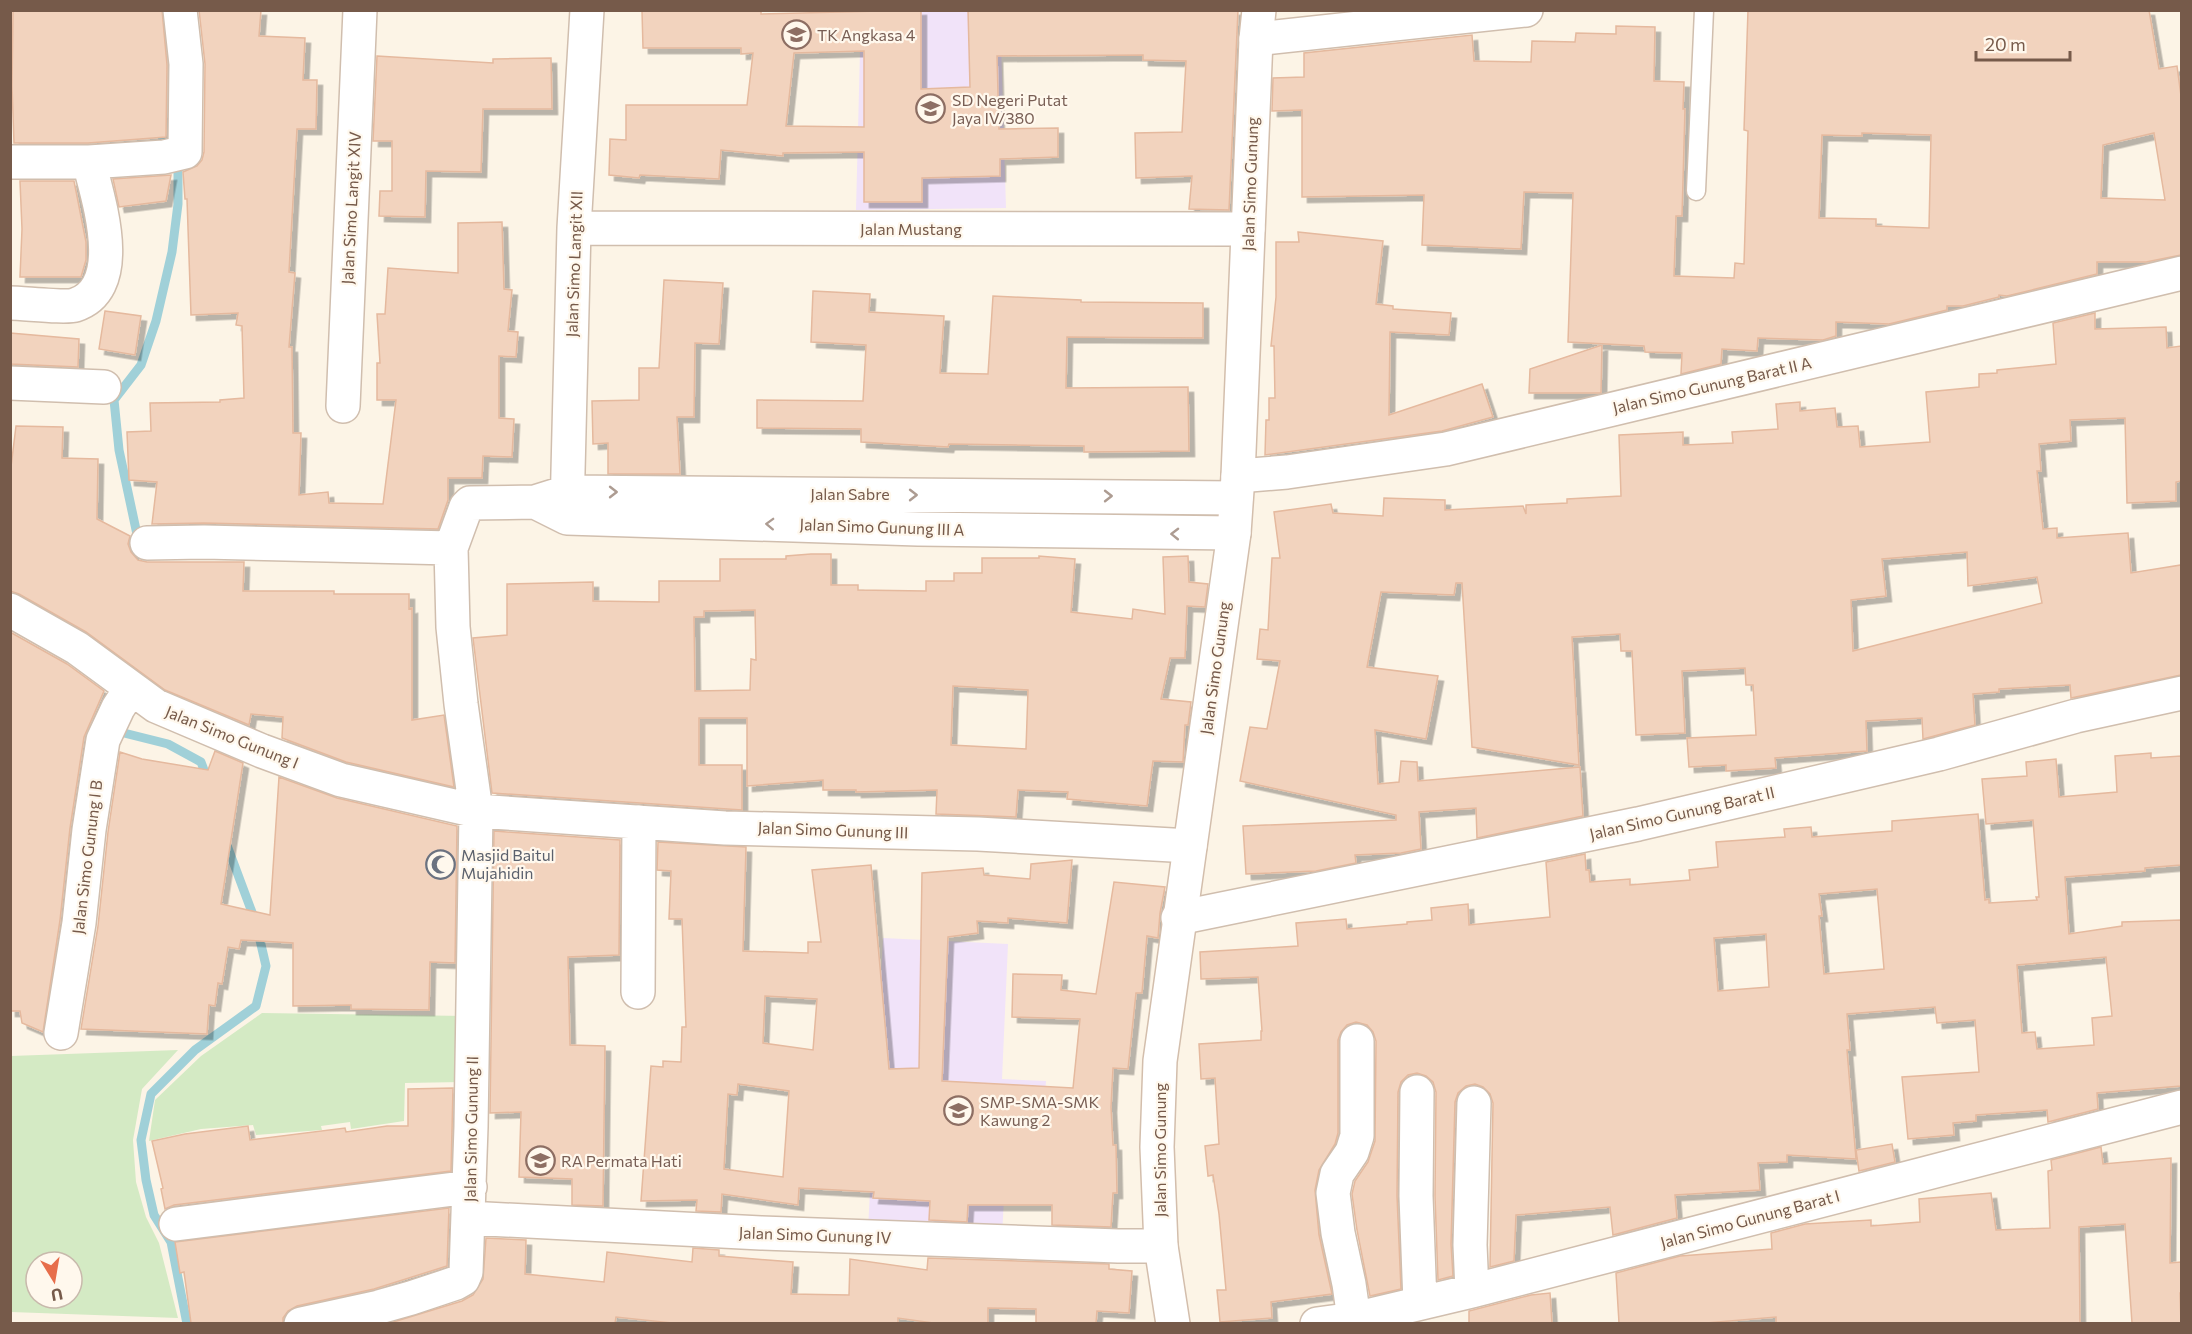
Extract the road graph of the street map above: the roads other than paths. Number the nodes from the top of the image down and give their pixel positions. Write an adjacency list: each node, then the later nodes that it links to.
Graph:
1 (180, 10): 8 (street)
2 (360, 10): 16 (street, Jalan Simo Langit XIV)
3 (587, 10): 10 (street, Jalan Simo Langit XII)
4 (1526, 10): 6 (street)
5 (1704, 10): 9 (lane)
6 (1257, 25): 11 (street, Jalan Simo Gunung)
7 (10, 162): 8 (street)
8 (89, 162): 13 (street)
9 (1696, 190)
10 (574, 228): 11 (street, Jalan Mustang); 18 (street, Jalan Simo Langit XII)
11 (1248, 229): 17 (street, Jalan Simo Gunung)
12 (2181, 273): 17 (street, Jalan Simo Gunung Barat II A)
13 (10, 303)
14 (10, 383): 15 (street)
15 (104, 387)
16 (343, 406)
17 (1237, 487): 18 (street, Jalan Sabre, one-way to 17); 19 (street, Jalan Simo Gunung)
18 (567, 505): 19 (street, Jalan Simo Gunung III A, one-way to 18); 21 (street, Jalan Sabre)
19 (1234, 533): 27 (street, Jalan Simo Gunung)
20 (147, 543): 21 (street)
21 (451, 548): 25 (street, Jalan Simo Gunung II)
22 (10, 610): 24 (street, Jalan Simo Gunung I)
23 (2181, 693): 28 (street, Jalan Simo Gunung Barat II)
24 (118, 696): 25 (street, Jalan Simo Gunung I); 30 (street, Jalan Simo Gunung I B)
25 (476, 811): 26 (street, Jalan Simo Gunung III); 35 (street, Jalan Simo Gunung II)
26 (639, 822): 27 (street, Jalan Simo Gunung III); 29 (street)
27 (1190, 846): 28 (street, Jalan Simo Gunung)
28 (1178, 918): 37 (street, Jalan Simo Gunung)
29 (638, 992)
30 (61, 1033)
31 (1357, 1041): 40 (street)
32 (1417, 1092): 39 (street)
33 (1474, 1103): 38 (street)
34 (2181, 1107): 38 (street, Jalan Simo Gunung Barat I)
35 (469, 1203): 36 (street, Jalan Simo Gunung IV); 37 (street, Jalan Simo Gunung IV); 41 (street, Jalan Simo Gunung II)
36 (176, 1224)
37 (1161, 1246): 42 (street, Jalan Simo Gunung)
38 (1473, 1292): 39 (street, Jalan Simo Gunung Barat I)
39 (1420, 1303): 40 (street, Jalan Simo Gunung Barat I)
40 (1354, 1319): 43 (street, Jalan Simo Gunung Barat I)
41 (301, 1323)
42 (1173, 1323)
43 (1317, 1323)

